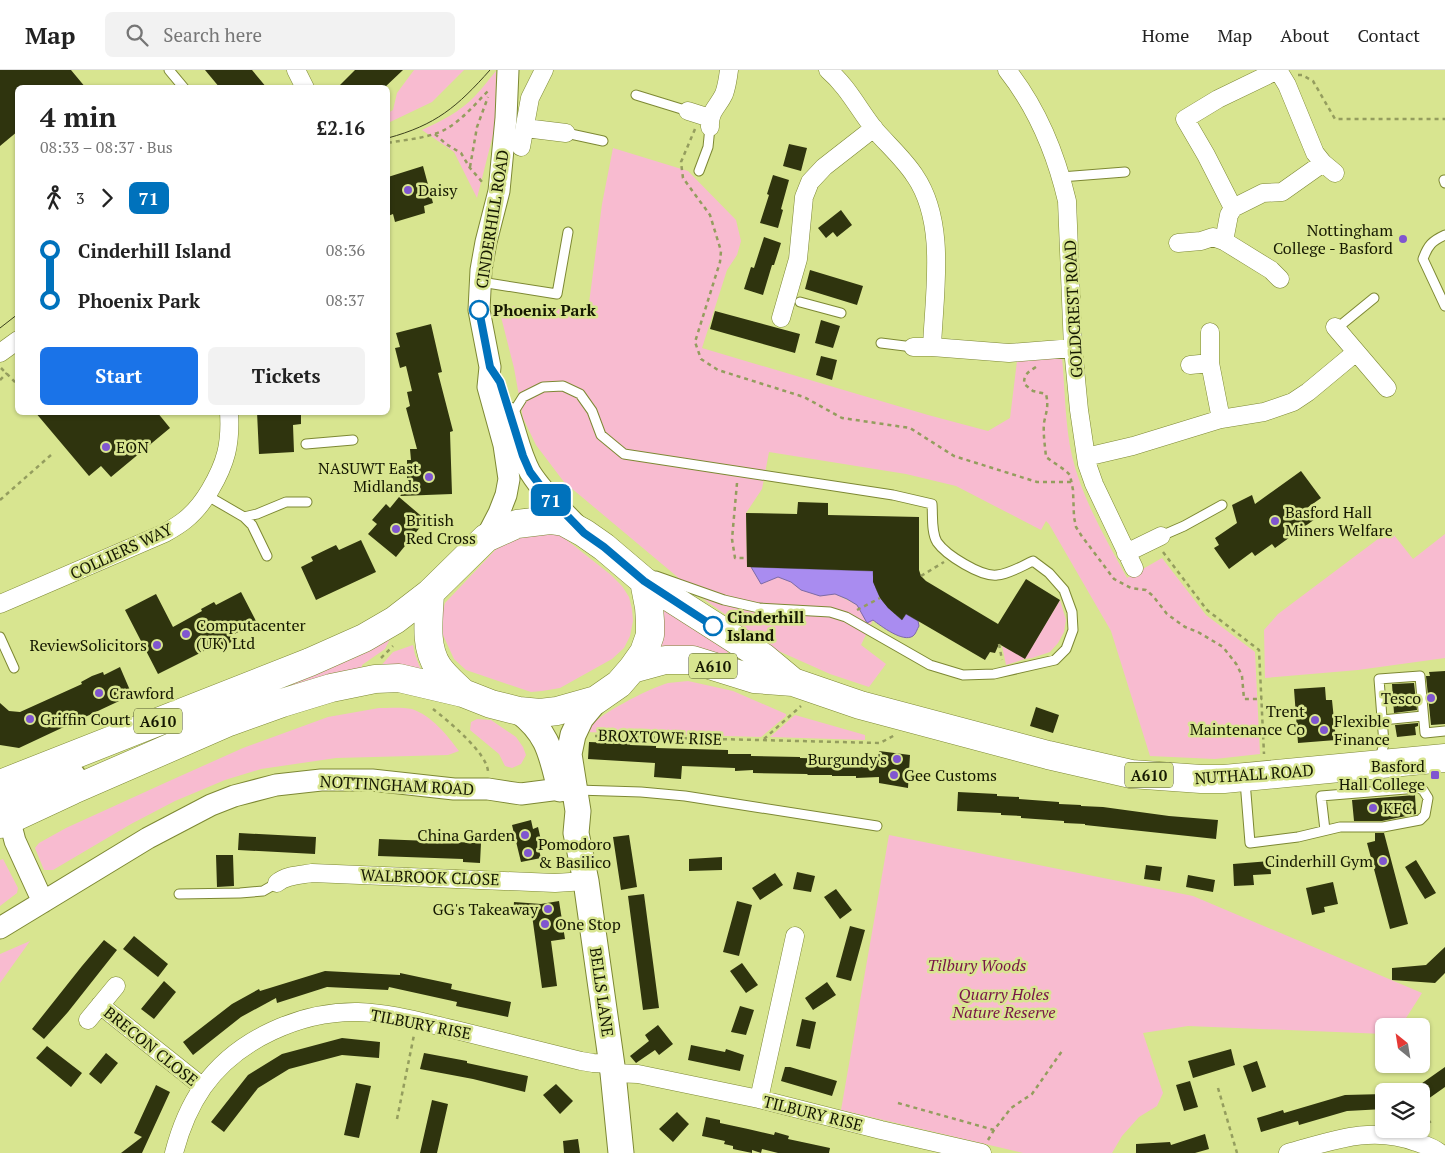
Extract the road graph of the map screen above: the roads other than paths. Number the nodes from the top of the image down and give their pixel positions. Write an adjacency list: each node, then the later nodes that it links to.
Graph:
1 (169, 70): 9 (lane)
2 (296, 70): 10 (street)
3 (544, 70): 13 (street)
4 (729, 70): 12 (street)
5 (828, 70): 14 (street)
6 (1006, 70): 20 (street, GOLDCREST ROAD)
7 (1278, 70): 21 (street); 21 (street)
8 (507, 80): 27 (street, CINDERHILL ROAD)
9 (182, 85)
10 (304, 85)
11 (636, 95): 12 (lane)
12 (701, 120): 18 (lane)
13 (525, 128): 15 (street); 17 (street)
14 (874, 128): 29 (street); 38 (street)
15 (566, 132): 16 (lane)
16 (603, 141)
17 (521, 147)
18 (699, 171)
19 (1125, 172): 20 (lane)
20 (1061, 178): 39 (street, GOLDCREST ROAD)
21 (1233, 208): 24 (street)
22 (568, 232): 27 (lane)
23 (1445, 235): 30 (lane)
24 (1224, 241): 25 (street); 26 (street)
25 (1178, 243)
26 (1280, 279)
27 (481, 282): 44 (street, CINDERHILL ROAD)
28 (1374, 298): 33 (lane)
29 (793, 300): 31 (lane); 32 (street)
30 (1445, 306)
31 (841, 313)
32 (781, 318)
33 (1336, 328): 41 (street)
34 (1210, 332): 42 (street)
35 (15, 342): 40 (street)
36 (881, 343): 37 (lane)
37 (913, 347): 38 (street)
38 (932, 347): 39 (street)
39 (1074, 348): 51 (street, GOLDCREST ROAD)
40 (0, 353)
41 (1356, 353): 45 (street); 48 (street)
42 (1210, 363): 43 (street); 48 (street)
43 (1190, 365)
44 (490, 367): 47 (street, CINDERHILL ROAD); 57 (street, CINDERHILL ROAD)
45 (1387, 388)
46 (230, 415): 52 (street, COLLIERS WAY)
47 (510, 416): 56 (street, CINDERHILL ROAD); 60 (lane)
48 (1222, 419): 51 (street)
49 (353, 440): 50 (lane)
50 (306, 444)
51 (1086, 457): 58 (street, GOLDCREST ROAD)
52 (206, 496): 55 (lane); 63 (street, COLLIERS WAY)
53 (307, 502): 55 (lane)
54 (1222, 505): 58 (lane)
55 (244, 517): 59 (lane)
56 (584, 533): 57 (highway, A610); 60 (highway, A610)
57 (486, 538): 62 (highway, A610)
58 (1158, 538)
59 (267, 556)
60 (621, 562): 61 (highway, A610)
61 (644, 581): 66 (highway, A610); 67 (highway, A610)
62 (430, 594): 68 (highway, A610); 78 (highway, A610)
63 (0, 604)
64 (0, 637): 65 (lane)
65 (14, 668)
66 (632, 670): 67 (highway, A610); 69 (highway, A610)
67 (806, 686): 76 (highway, NUTHALL ROAD / A610)
68 (463, 693): 70 (highway, A610); 78 (highway, A610)
69 (596, 700): 70 (highway, A610); 77 (main road, BELLS LANE)
70 (519, 710): 77 (main road, BELLS LANE)
71 (1423, 716): 72 (lane); 72 (lane); 73 (lane)
72 (1382, 720): 75 (lane)
73 (1445, 732)
74 (1445, 758): 75 (highway, NUTHALL ROAD / A610)
75 (1378, 764): 76 (highway, NUTHALL ROAD / A610)
76 (1255, 776): 80 (lane)
77 (567, 790): 79 (lane); 81 (main road, BELLS LANE); 84 (street, NOTTINGHAM ROAD)
78 (5, 796): 84 (street)
79 (877, 826)
80 (1325, 830): 80 (lane)
81 (586, 882): 82 (street, WALBROOK CLOSE); 90 (main road, BELLS LANE)
82 (277, 884): 83 (lane)
83 (179, 894)
84 (43, 902): 85 (street, NOTTINGHAM ROAD)
85 (0, 928)
86 (796, 936): 92 (street)
87 (116, 986): 88 (street, BRECON CLOSE)
88 (100, 1005): 89 (street, BRECON CLOSE); 91 (street, BRECON CLOSE)
89 (88, 1020)
90 (612, 1068): 91 (street, TILBURY RISE); 92 (street, TILBURY RISE); 95 (main road, BELLS LANE)
91 (203, 1087): 94 (street, TILBURY RISE)
92 (759, 1099): 93 (street, TILBURY RISE)
93 (984, 1148)
94 (174, 1153)
95 (621, 1153)
96 (1288, 1153): 97 (street)
97 (1440, 1153)

